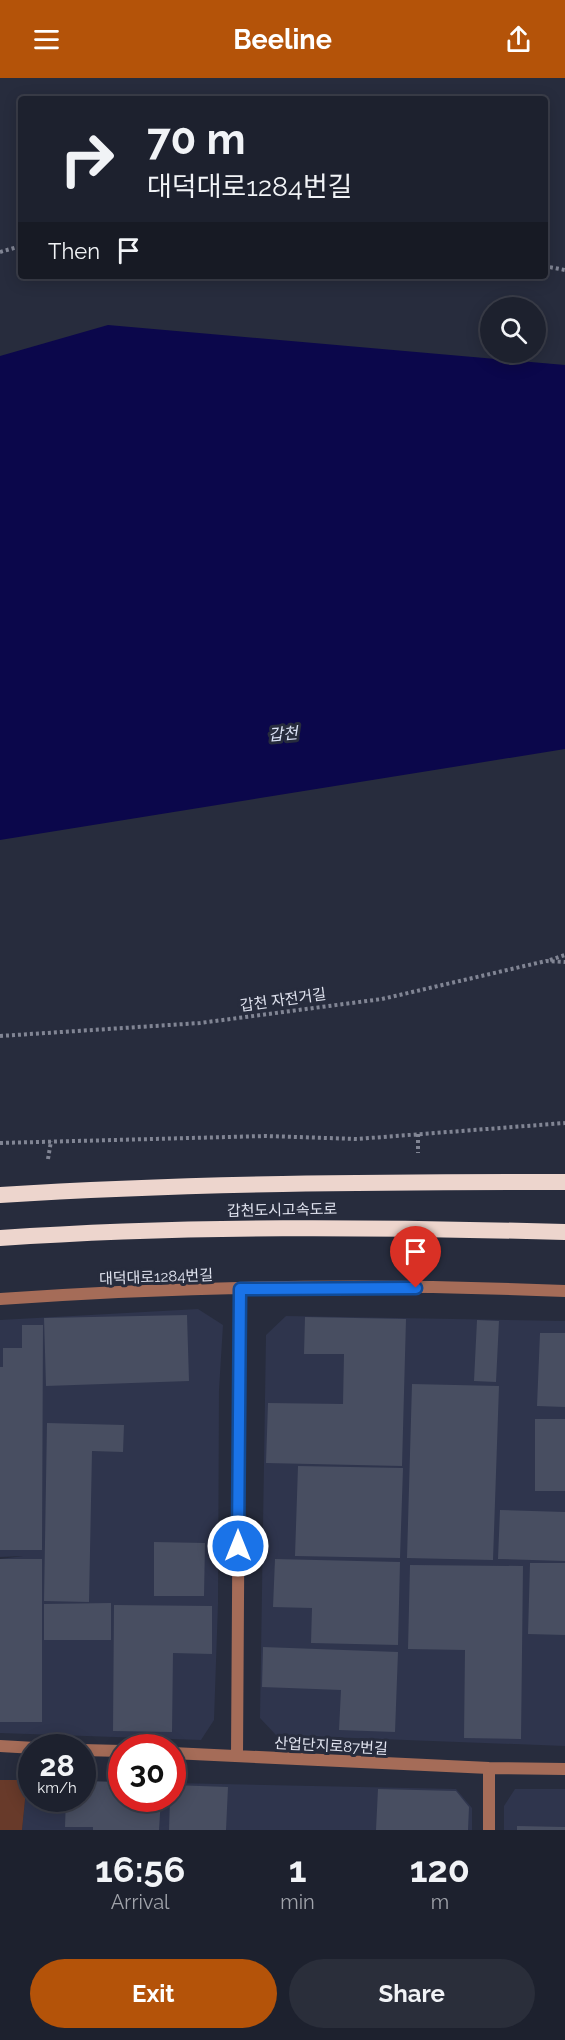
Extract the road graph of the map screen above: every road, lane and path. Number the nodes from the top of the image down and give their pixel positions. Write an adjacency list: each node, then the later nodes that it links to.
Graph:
1 (18, 247): 2 (path)
2 (0, 252)
3 (548, 267): 4 (path)
4 (565, 270)
5 (565, 955): 6 (path)
6 (546, 961): 7 (path, 갑천 자전거길); 8 (path, 갑천 자전거길)
7 (565, 962)
8 (0, 1036)
9 (565, 1123): 10 (path)
10 (418, 1134): 11 (path); 13 (path)
11 (51, 1141): 12 (path); 14 (path)
12 (0, 1143)
13 (418, 1153)
14 (48, 1159)
15 (565, 1182): 16 (highway, 갑천도시고속도로)
16 (0, 1195)
17 (565, 1232): 18 (highway, 갑천도시고속도로)
18 (0, 1238)
19 (240, 1289): 20 (street, 대덕대로1284번길); 21 (street, 대덕대로1284번길); 25 (street)
20 (565, 1291)
21 (0, 1299)
22 (0, 1746): 23 (street)
23 (18, 1747)
24 (186, 1754): 25 (street, 산업단지로87번길)
25 (237, 1756): 26 (street, 산업단지로87번길)
26 (489, 1768): 27 (street, 산업단지로87번길); 28 (street)
27 (565, 1769)
28 (489, 1830)

